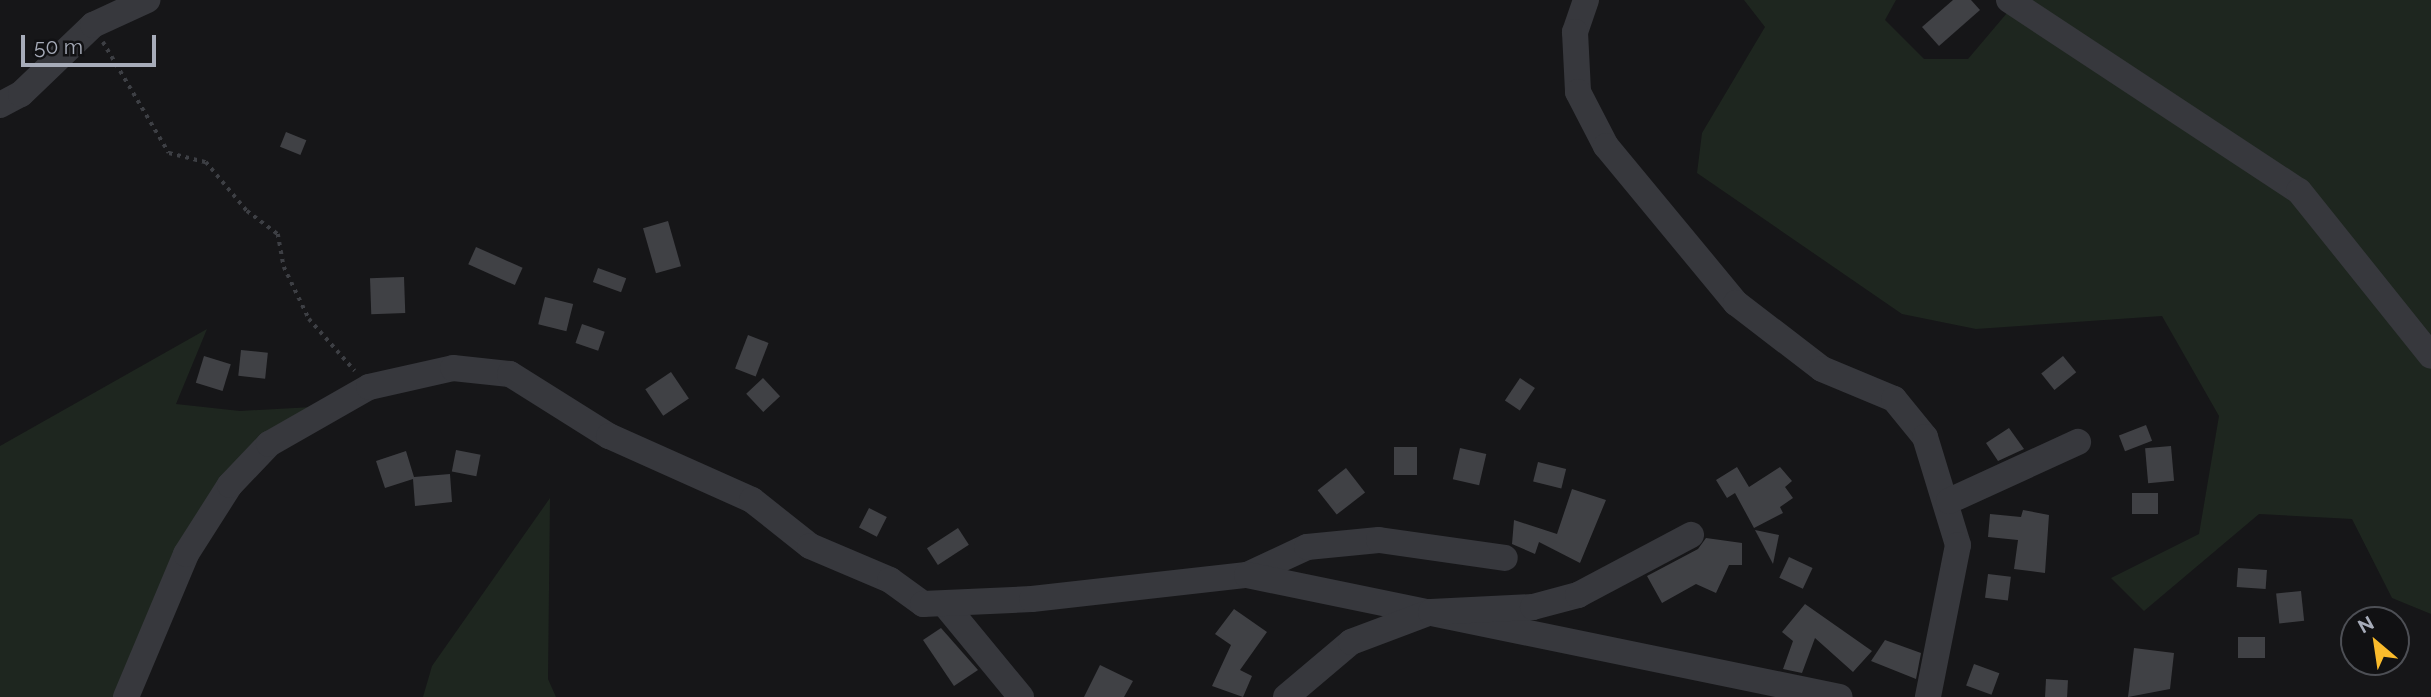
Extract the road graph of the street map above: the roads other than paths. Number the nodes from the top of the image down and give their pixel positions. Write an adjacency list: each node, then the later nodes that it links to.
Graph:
1 (147, 0): 4 (street)
2 (1586, 0): 7 (street)
3 (2009, 0): 5 (street)
4 (0, 105)
5 (2431, 356)
6 (2078, 442): 7 (street)
7 (1949, 501): 17 (street)
8 (1690, 535): 12 (street)
9 (1505, 558): 10 (street)
10 (1247, 575): 11 (street); 12 (street)
11 (946, 606): 13 (street); 14 (street)
12 (1431, 612): 15 (street); 16 (street)
13 (126, 697)
14 (1021, 697)
15 (1286, 697)
16 (1840, 697)
17 (1928, 697)

